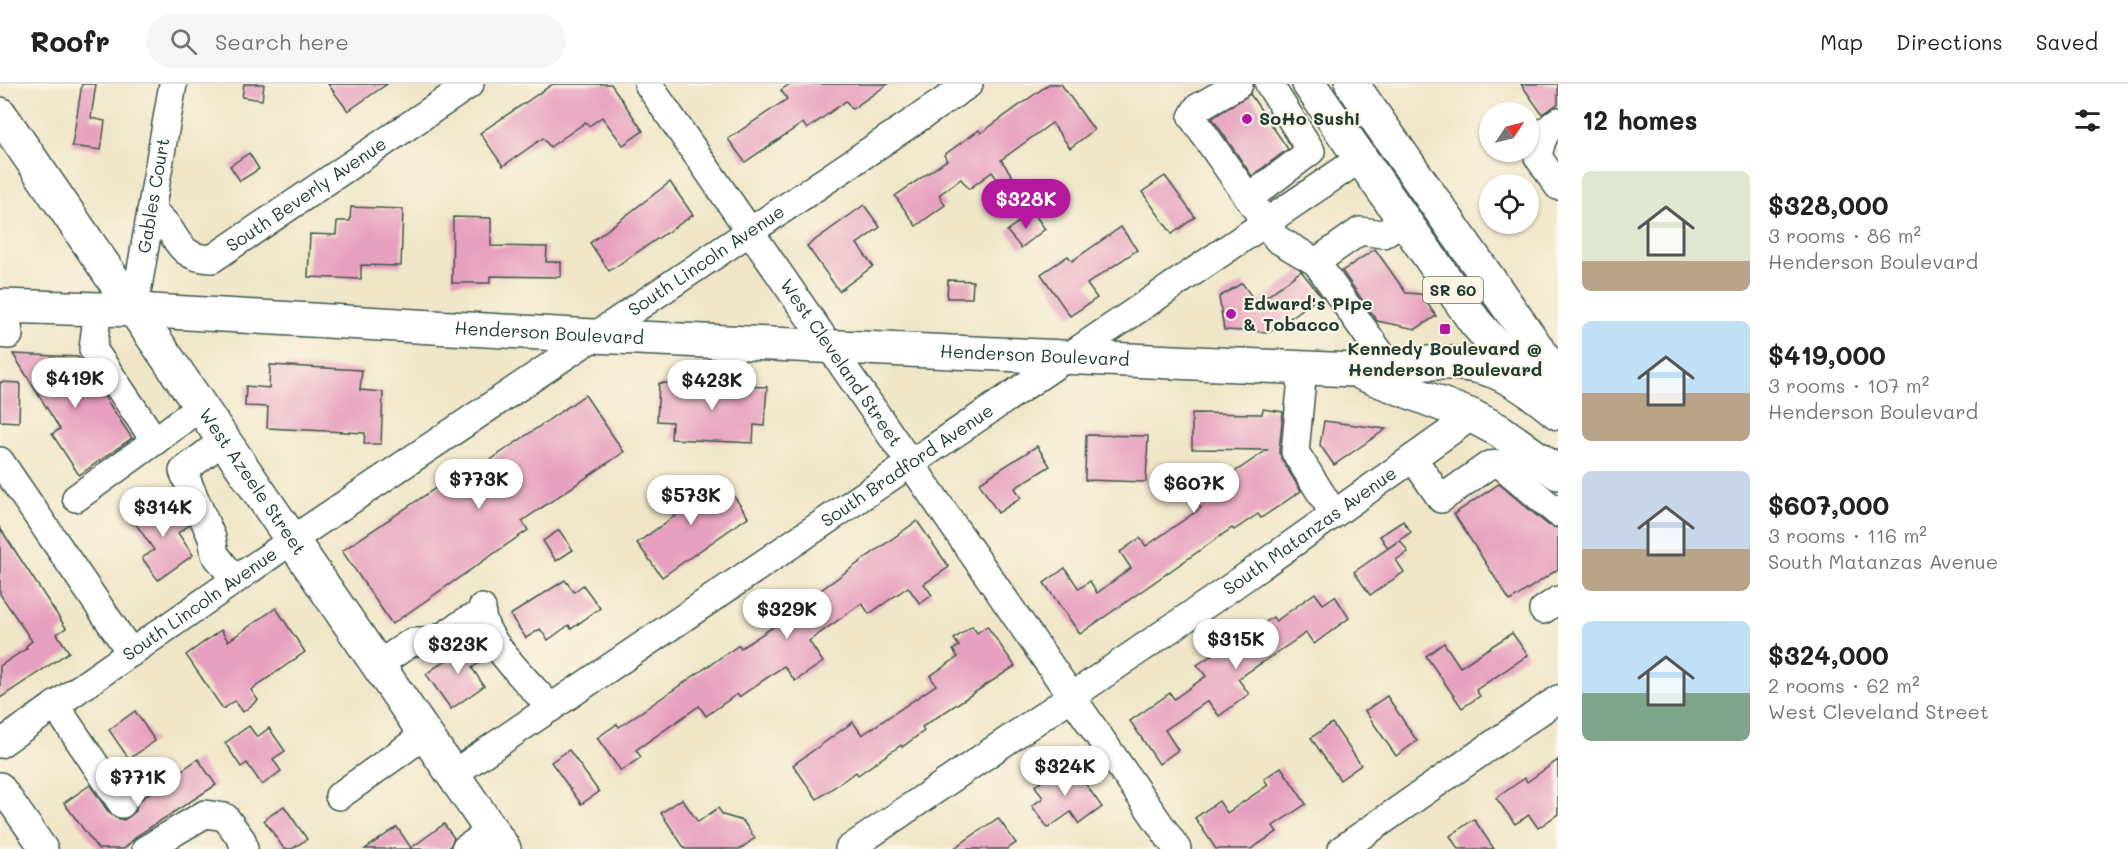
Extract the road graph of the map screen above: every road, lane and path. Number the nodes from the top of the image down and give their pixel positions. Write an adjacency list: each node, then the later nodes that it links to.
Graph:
1 (173, 84): 14 (street, Gables Court)
2 (470, 84): 14 (street, South Beverly Avenue)
3 (648, 84): 17 (street, West Cleveland Street)
4 (969, 84): 17 (street, South Lincoln Avenue)
5 (1239, 84): 13 (street)
6 (1269, 84): 13 (street)
7 (1309, 84): 11 (main road, SR 60)
8 (1352, 84): 25 (main road, SR 60)
9 (0, 114): 20 (main road, West Azeele Street)
10 (1558, 121): 12 (street)
11 (1361, 158): 15 (main road, SR 60); 16 (street, South Bradford Avenue)
12 (1557, 183)
13 (1249, 198): 16 (street)
14 (151, 212): 20 (street, Gables Court)
15 (1404, 220): 18 (street); 31 (main road, SR 60)
16 (1266, 224): 18 (street); 24 (street, South Bradford Avenue)
17 (750, 233): 22 (street, South Lincoln Avenue); 23 (street, West Cleveland Street)
18 (1316, 262): 26 (street)
19 (98, 308): 20 (main road, Henderson Boulevard); 21 (main road, Henderson Boulevard); 34 (street)
20 (134, 309): 22 (main road, Henderson Boulevard); 30 (main road, West Azeele Street)
21 (2, 315)
22 (593, 336): 23 (main road, Henderson Boulevard); 42 (street, South Lincoln Avenue)
23 (828, 347): 24 (main road, Henderson Boulevard); 37 (street, West Cleveland Street)
24 (1069, 358): 27 (main road, Henderson Boulevard); 37 (street, South Bradford Avenue)
25 (1554, 362): 29 (main road, SR 60)
26 (1390, 367): 28 (main road, Henderson Boulevard); 31 (main road, Henderson Boulevard)
27 (1303, 368): 28 (main road, Henderson Boulevard); 41 (street)
28 (1353, 370): 32 (main road, Henderson Boulevard)
29 (1558, 405)
30 (201, 406): 33 (main road, West Azeele Street); 34 (street)
31 (1558, 412)
32 (1472, 416): 35 (street, South Matanzas Avenue); 38 (main road, Henderson Boulevard)
33 (224, 440): 42 (main road, West Azeele Street); 43 (street)
34 (155, 441): 39 (street)
35 (1413, 458): 40 (street); 41 (street, South Matanzas Avenue)
36 (0, 461): 44 (street)
37 (910, 466): 46 (street, West Cleveland Street); 49 (street, South Bradford Avenue)
38 (1558, 473)
39 (76, 498)
40 (1558, 513)
41 (1334, 514): 46 (street, South Matanzas Avenue)
42 (293, 540): 43 (street, South Lincoln Avenue); 45 (main road, West Azeele Street)
43 (235, 580): 44 (street, South Lincoln Avenue)
44 (131, 652): 48 (street, South Lincoln Avenue)
45 (379, 664): 49 (street); 50 (main road, West Azeele Street)
46 (1071, 697): 61 (street, South Matanzas Avenue); 62 (street, West Cleveland Street)
47 (1558, 699): 63 (street)
48 (55, 705): 51 (street, South Lincoln Avenue); 55 (street)
49 (551, 708): 52 (street, South Bradford Avenue)
50 (426, 734): 52 (main road, West Azeele Street); 54 (street)
51 (0, 744)
52 (453, 774): 56 (main road, West Azeele Street)
53 (0, 786): 57 (street)
54 (339, 796)
55 (122, 804)
56 (498, 840): 60 (street)
57 (44, 849)
58 (146, 849): 59 (street)
59 (244, 849)
60 (465, 849)
61 (849, 849)
62 (1177, 849)
63 (1342, 849)

